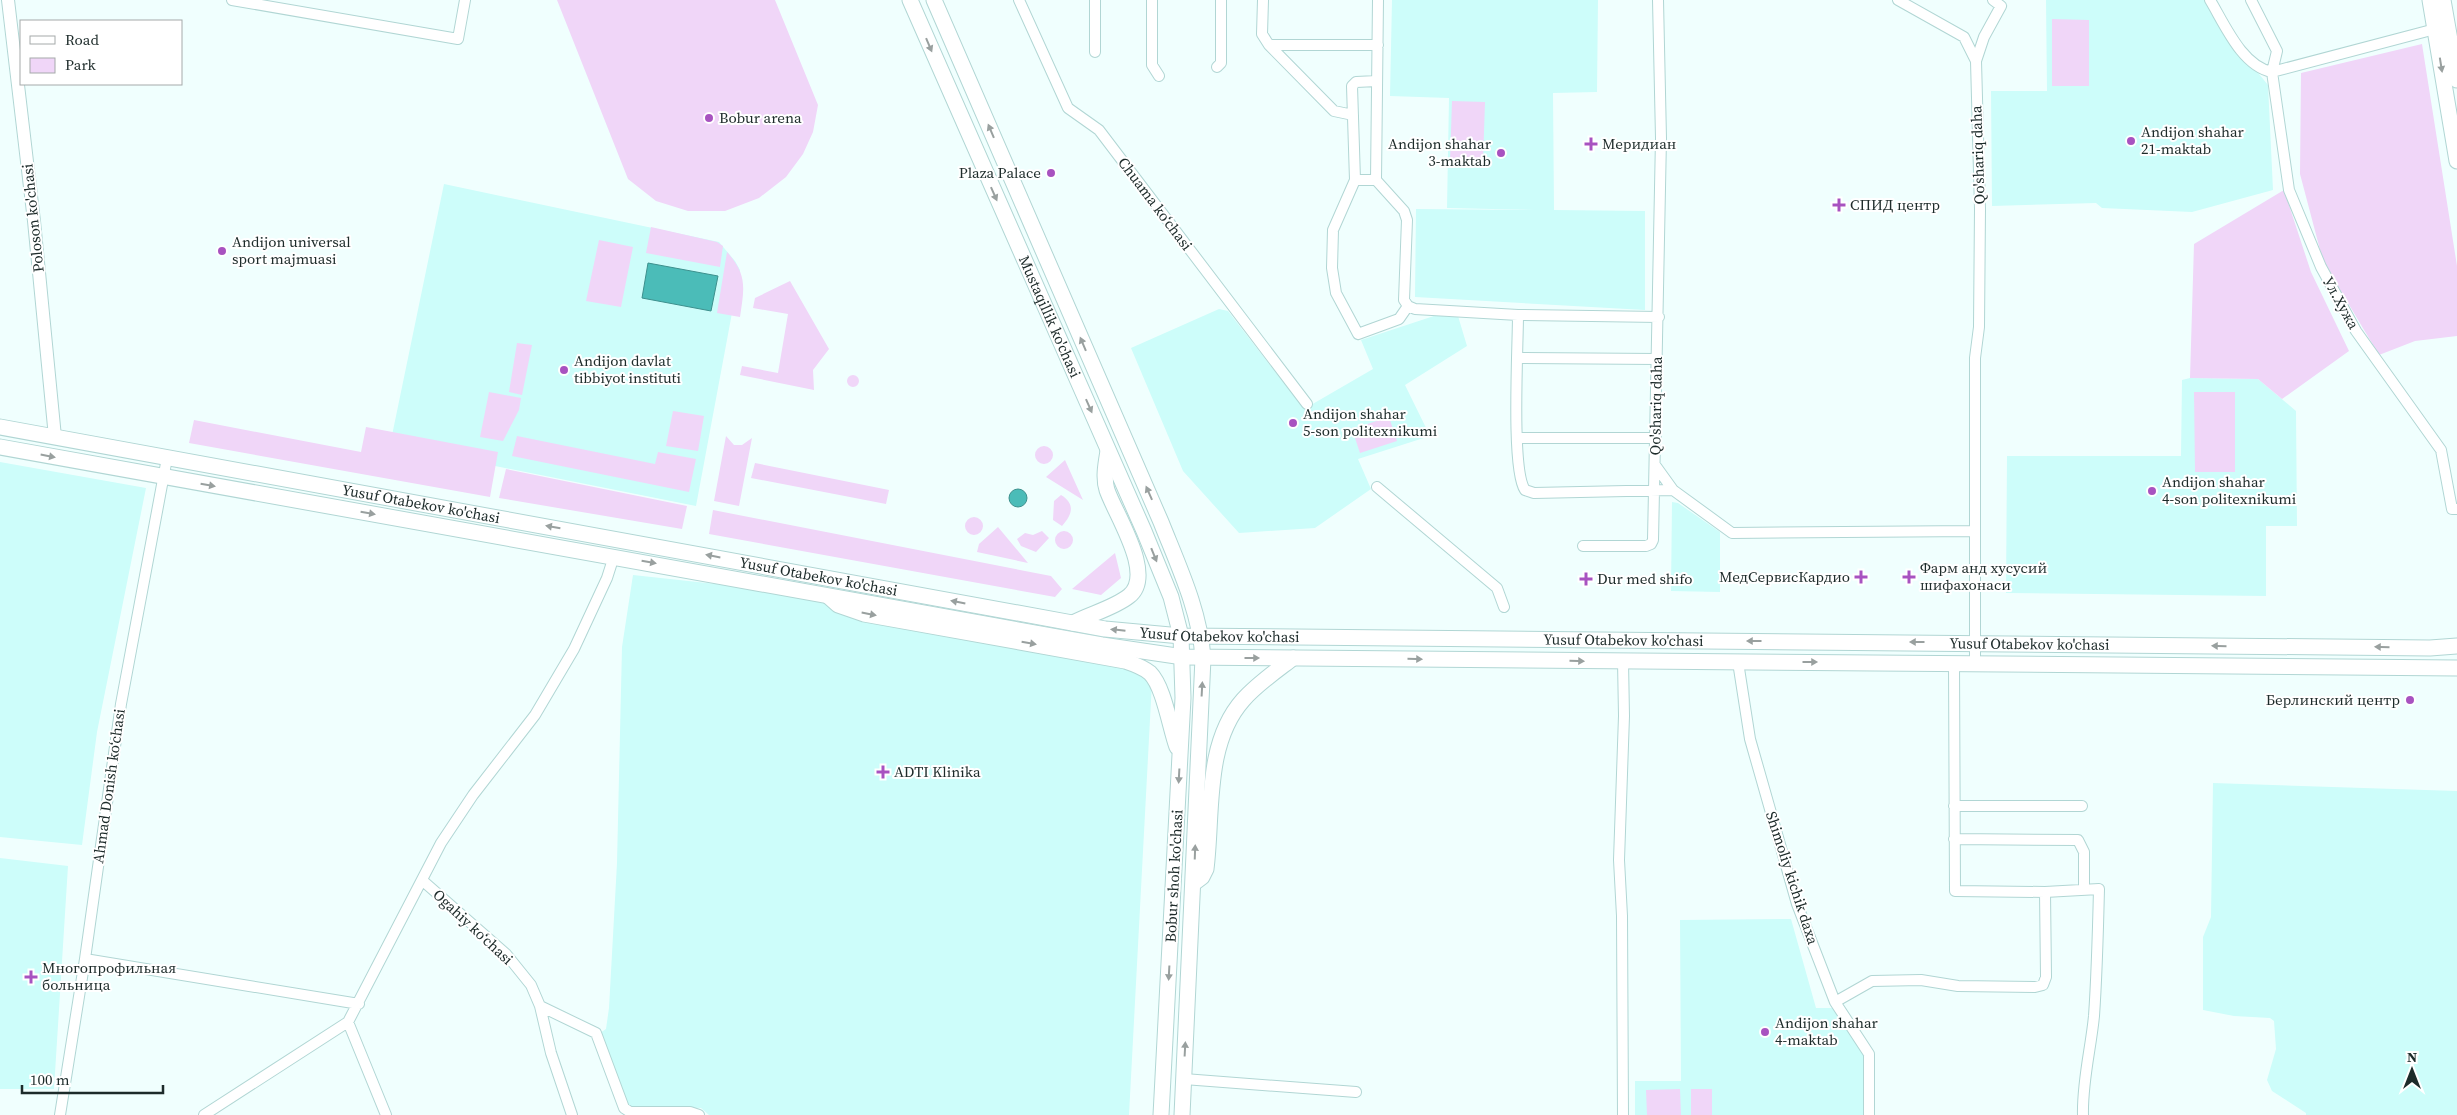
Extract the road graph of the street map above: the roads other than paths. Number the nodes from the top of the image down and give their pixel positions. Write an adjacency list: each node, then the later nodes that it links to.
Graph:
1 (8, 0): 40 (street, Poloson ko'chasi)
2 (232, 0): 3 (street)
3 (465, 0)
4 (910, 0): 44 (main road, Mustaqillik ko'chasi, one-way to 44)
5 (934, 0): 59 (main road, Mustaqillik ko'chasi, one-way to 5)
6 (1019, 0): 38 (street, Chuama koʻchasi)
7 (1095, 0): 22 (street)
8 (1152, 0): 26 (street)
9 (1221, 0): 24 (street)
10 (1263, 0): 20 (street)
11 (1378, 0): 21 (street)
12 (1658, 0): 35 (street, Qo'shariq daha)
13 (1898, 0): 23 (street, Qo'shariq daha)
14 (1993, 0): 23 (street)
15 (2210, 0): 25 (street)
16 (2251, 0): 25 (street)
17 (2430, 0): 19 (main road)
18 (2443, 0): 19 (main road)
19 (2441, 27): 25 (street); 27 (main road); 30 (main road, one-way to 30)
20 (1269, 45): 21 (street); 29 (street)
21 (1378, 45): 28 (street)
22 (1095, 52)
23 (1976, 60): 52 (street, Qo'shariq daha)
24 (1217, 67)
25 (2272, 72): 51 (street, Ул.Хужа)
26 (1159, 76)
27 (2457, 80)
28 (1377, 81): 29 (street); 32 (street)
29 (1353, 115): 31 (street)
30 (2457, 161)
31 (1355, 180): 32 (street); 33 (street)
32 (1376, 180): 33 (street)
33 (1408, 306): 34 (street)
34 (1518, 315): 35 (street); 36 (street)
35 (1658, 317): 37 (street, Qo'shariq daha)
36 (1518, 358): 37 (street); 41 (street)
37 (1657, 359): 42 (street, Qo'shariq daha)
38 (1306, 404)
39 (0, 427): 40 (main road, Yusuf Otabekov ko'chasi)
40 (55, 437): 45 (main road, Yusuf Otabekov ko'chasi)
41 (1517, 438): 42 (street); 50 (street)
42 (1656, 438): 46 (street, Qo'shariq daha)
43 (0, 447): 47 (main road, Yusuf Otabekov ko'chasi, one-way to 47)
44 (1108, 451): 57 (main road); 58 (main road, Mustaqillik ko'chasi, one-way to 58)
45 (167, 458): 47 (street, Ahmad Donish koʻchasi); 57 (main road, Yusuf Otabekov ko'chasi, one-way to 45)
46 (1655, 465): 49 (street, Qo'shariq daha); 50 (street)
47 (163, 478): 54 (main road, Yusuf Otabekov ko'chasi, one-way to 54); 78 (street, Ahmad Donish koʻchasi)
48 (1377, 487): 56 (street)
49 (1674, 490): 50 (street); 52 (street, Qo'shariq daha)
50 (1653, 492): 53 (street)
51 (2457, 509)
52 (1975, 530): 60 (street, Qo'shariq daha)
53 (1583, 546)
54 (614, 556): 55 (main road, Yusuf Otabekov ko'chasi, one-way to 55); 74 (street)
55 (826, 594): 62 (main road, Yusuf Otabekov ko'chasi); 70 (main road, one-way to 70)
56 (1504, 607)
57 (1073, 623): 58 (main road, Yusuf Otabekov ko'chasi, one-way to 57)
58 (1181, 636): 59 (main road, Yusuf Otabekov ko'chasi); 62 (main road, Bobur shoh ko'chasi)
59 (1202, 637): 60 (main road, Yusuf Otabekov ko'chasi, one-way to 59); 63 (main road, Bobur shoh ko'chasi)
60 (1975, 643): 61 (main road, Yusuf Otabekov ko'chasi, one-way to 60); 68 (street, Qo'shariq daha)
61 (2457, 646)
62 (1184, 657): 63 (main road, Yusuf Otabekov ko'chasi); 70 (main road, Bobur shoh ko'chasi)
63 (1204, 658): 64 (main road, Yusuf Otabekov ko'chasi, one-way to 64); 75 (main road, Bobur shoh ko'chasi, one-way to 63)
64 (1293, 658): 65 (main road, Yusuf Otabekov ko'chasi, one-way to 65); 75 (main road)
65 (1623, 661): 66 (main road, Yusuf Otabekov ko'chasi); 92 (street)
66 (1738, 662): 67 (main road, Yusuf Otabekov ko'chasi, one-way to 67); 79 (street, Shimoliy kichik daxa)
67 (1954, 663): 68 (main road, Yusuf Otabekov ko'chasi); 71 (street)
68 (1975, 664): 69 (main road, Yusuf Otabekov ko'chasi)
69 (2457, 668)
70 (1180, 755): 90 (main road, Bobur shoh ko'chasi, one-way to 90)
71 (1954, 806): 72 (street); 73 (street)
72 (2082, 806)
73 (1954, 839): 76 (street); 77 (street)
74 (423, 881): 80 (street); 81 (street, Ogahiy koʻchasi)
75 (1194, 883): 83 (main road, Bobur shoh ko'chasi, one-way to 75)
76 (2084, 889): 77 (street); 94 (street)
77 (2045, 892): 79 (street)
78 (85, 959): 80 (street); 85 (street, Ahmad Donish koʻchasi)
79 (1835, 1002): 93 (street, Shimoliy kichik daxa)
80 (358, 1004): 82 (street)
81 (540, 1006): 88 (street, Ogahiy koʻchasi); 89 (street)
82 (348, 1022): 86 (street); 87 (street)
83 (1184, 1079): 84 (street); 91 (main road, Bobur shoh ko'chasi)
84 (1356, 1092)
85 (60, 1115)
86 (204, 1115)
87 (386, 1115)
88 (572, 1115)
89 (699, 1115)
90 (1161, 1115)
91 (1182, 1115)
92 (1623, 1115)
93 (1869, 1115)
94 (2084, 1115)

